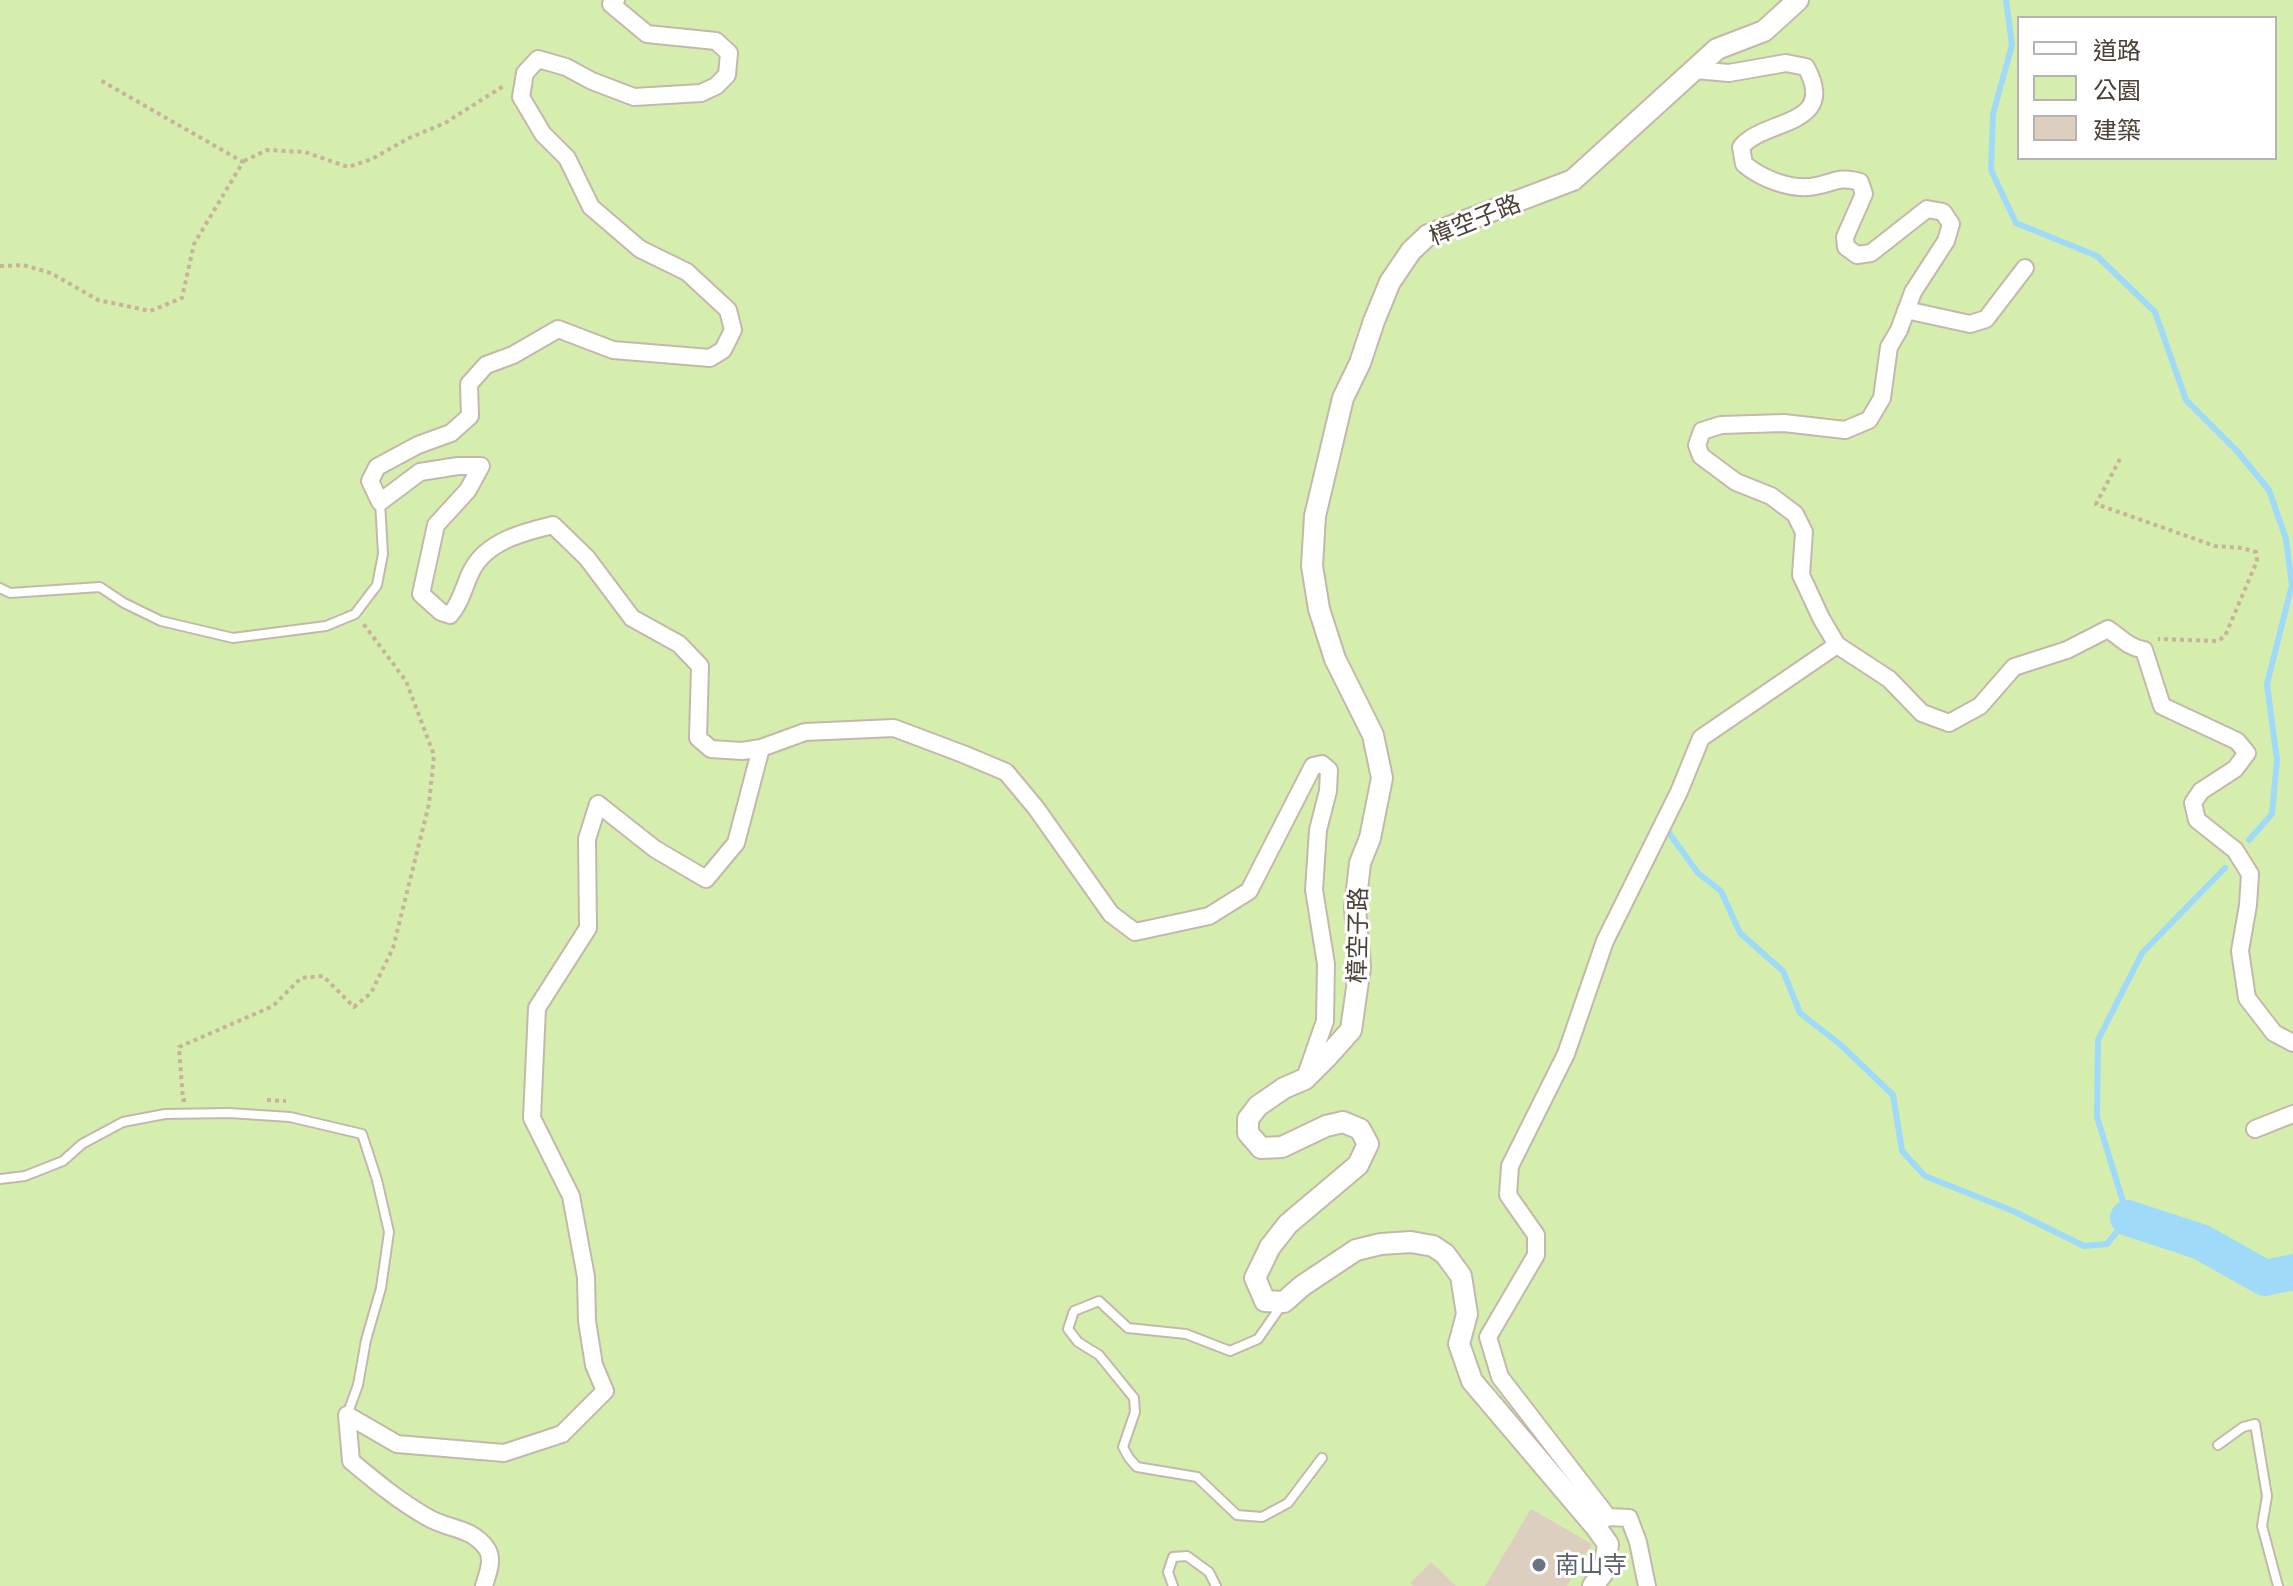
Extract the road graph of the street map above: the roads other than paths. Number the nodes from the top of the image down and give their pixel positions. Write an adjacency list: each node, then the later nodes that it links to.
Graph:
1 (616, 0): 6 (street)
2 (1798, 0): 3 (street, 樟空子路)
3 (1695, 70): 5 (street); 11 (street, 樟空子路)
4 (2025, 268): 5 (street)
5 (1906, 310): 8 (street)
6 (380, 502): 7 (lane); 9 (street)
7 (0, 588)
8 (1837, 645): 10 (street); 19 (street)
9 (761, 748): 11 (street); 16 (street)
10 (2293, 1043)
11 (1305, 1079): 15 (street, 樟空子路)
12 (2293, 1114): 13 (street)
13 (2255, 1129)
14 (0, 1179): 16 (lane)
15 (1284, 1302): 18 (lane); 19 (street)
16 (347, 1415): 20 (street)
17 (2218, 1445): 25 (lane)
18 (1322, 1458)
19 (1602, 1521): 23 (street); 24 (street)
20 (484, 1586)
21 (1173, 1586): 22 (lane)
22 (1216, 1586)
23 (1593, 1586)
24 (1647, 1586)
25 (2278, 1586)

